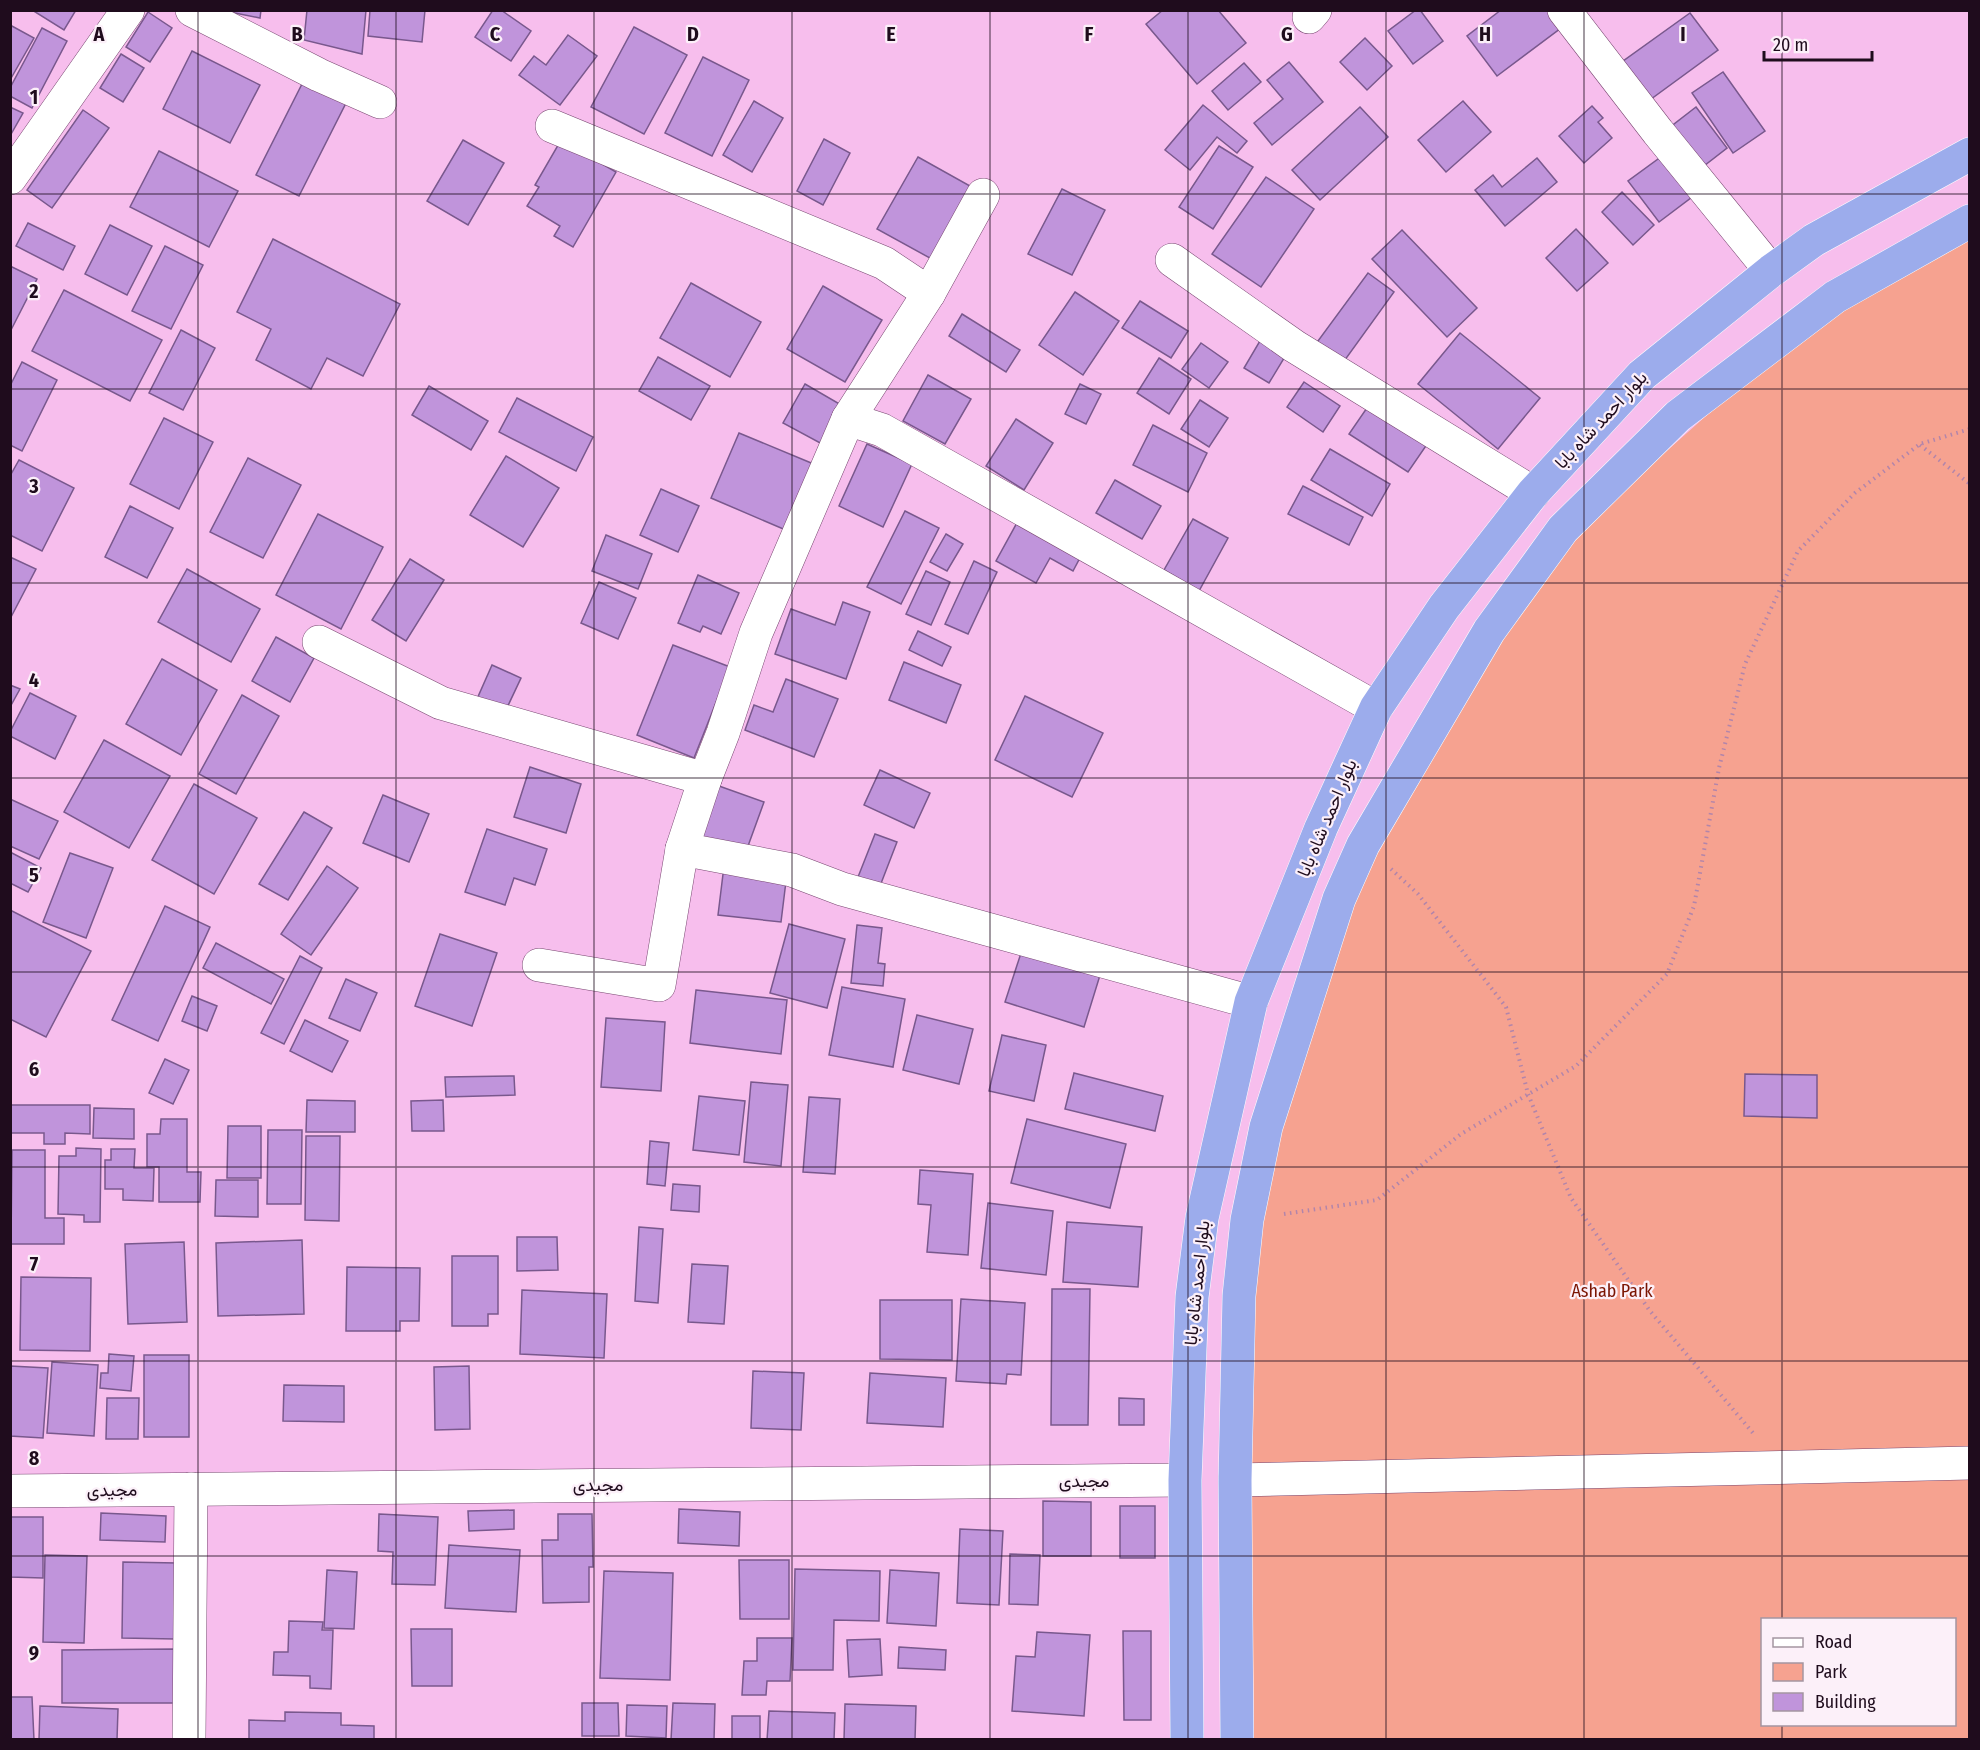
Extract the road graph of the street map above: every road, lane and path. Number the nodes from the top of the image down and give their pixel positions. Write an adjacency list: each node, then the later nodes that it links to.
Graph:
1 (128, 10): 7 (street)
2 (192, 10): 4 (street)
3 (1564, 10): 11 (street)
4 (380, 102)
5 (552, 126): 12 (street)
6 (1970, 154): 11 (highway, بلوار احمد شاه بابا)
7 (10, 178)
8 (983, 195): 12 (street)
9 (1970, 221): 21 (highway)
10 (1172, 260): 17 (street)
11 (1771, 271): 17 (highway, بلوار احمد شاه بابا)
12 (929, 293): 13 (street)
13 (848, 419): 19 (street); 20 (street)
14 (1970, 429): 15 (path)
15 (1920, 444): 16 (path); 25 (path)
16 (1970, 484)
17 (1533, 493): 19 (highway, بلوار احمد شاه بابا)
18 (319, 642): 20 (street)
19 (1376, 708): 24 (highway, بلوار احمد شاه بابا)
20 (705, 779): 22 (street)
21 (1363, 845): 25 (path); 26 (highway)
22 (682, 849): 23 (street); 24 (street)
23 (539, 965)
24 (1251, 1002): 29 (highway, بلوار احمد شاه بابا)
25 (1528, 1094): 26 (path); 28 (path)
26 (1247, 1220): 30 (highway)
27 (1970, 1463): 28 (street)
28 (1782, 1467): 30 (street)
29 (1185, 1480): 31 (street, مجیدی); 34 (highway, بلوار احمد شاه بابا)
30 (1235, 1480): 35 (highway)
31 (190, 1489): 32 (street, مجیدی); 33 (street)
32 (10, 1491)
33 (189, 1740)
34 (1187, 1740)
35 (1238, 1740)

